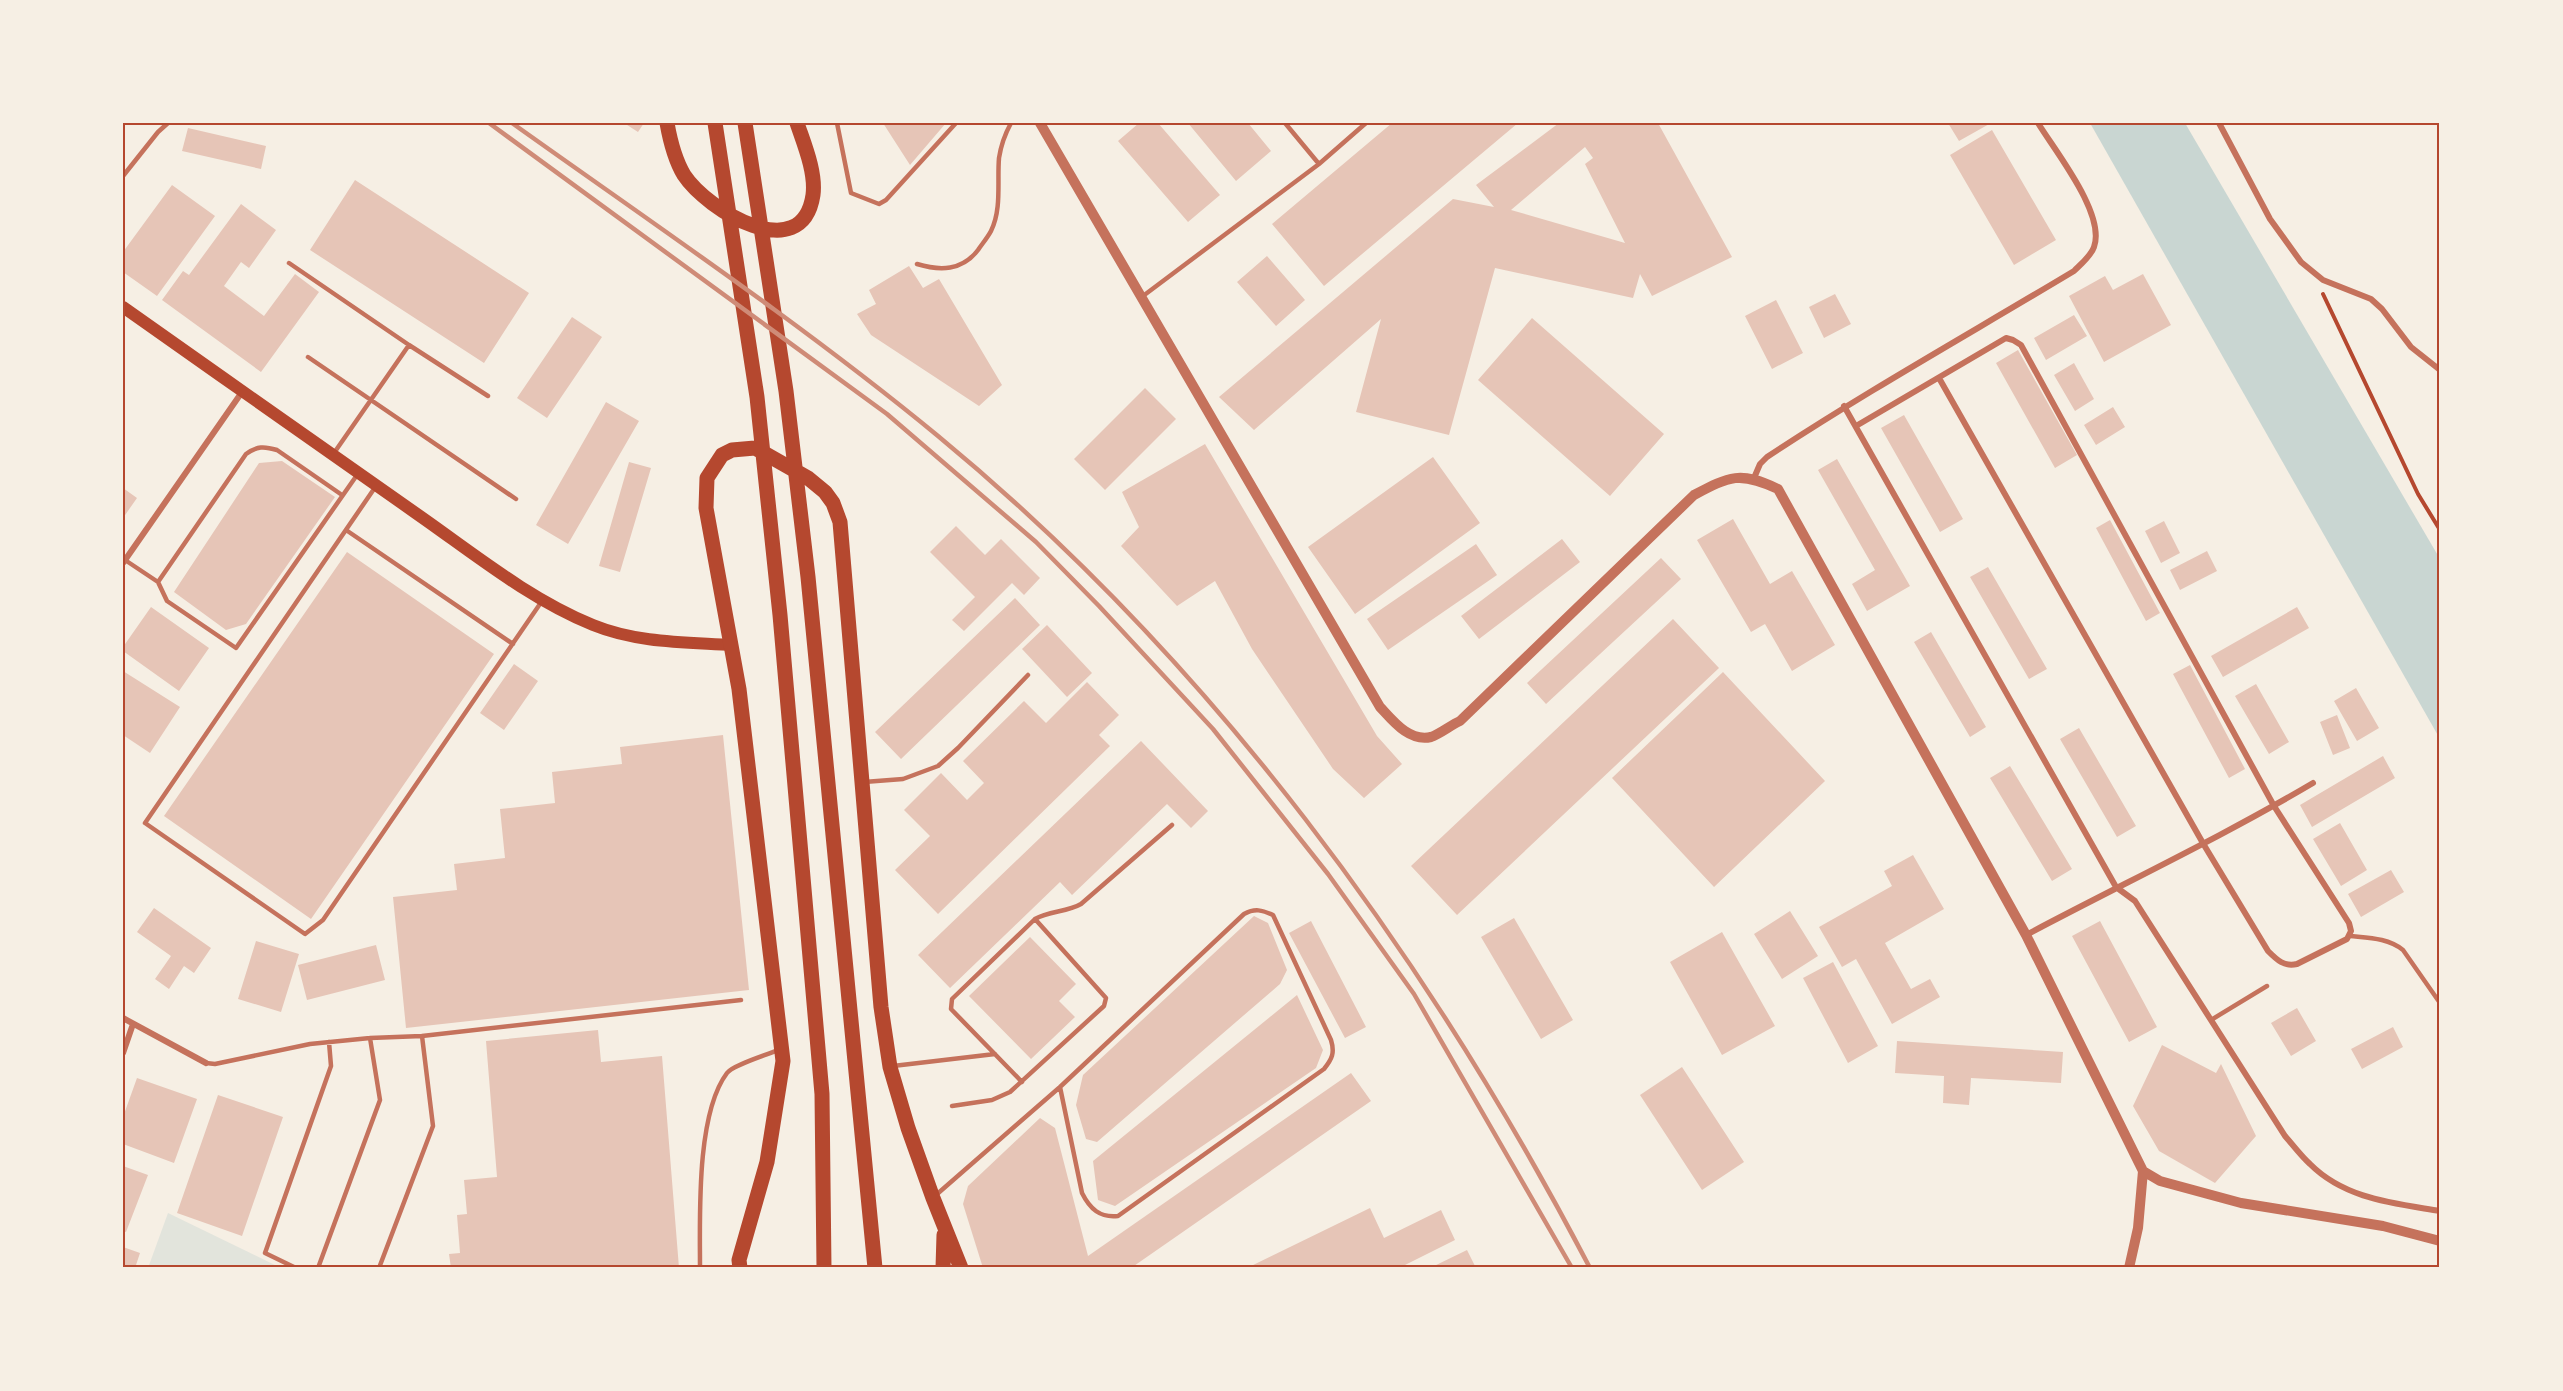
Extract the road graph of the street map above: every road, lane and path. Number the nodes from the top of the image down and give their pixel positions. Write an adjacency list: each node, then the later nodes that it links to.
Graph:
1 (168, 123): 15 (lane)
2 (667, 123): 5 (main road)
3 (715, 123): 81 (main road)
4 (745, 123): 75 (main road)
5 (797, 123)
6 (837, 123): 7 (lane)
7 (956, 123)
8 (1011, 123): 17 (lane)
9 (1040, 123): 19 (street)
10 (1285, 123): 14 (lane)
11 (1366, 123): 14 (lane)
12 (2038, 123): 28 (street)
13 (2219, 123): 18 (street)
14 (1319, 164): 19 (lane)
15 (123, 176)
16 (289, 263): 21 (lane)
17 (917, 264)
18 (2313, 273): 23 (street); 37 (path)
19 (1140, 297): 32 (street)
20 (123, 307): 25 (main road)
21 (409, 345): 26 (lane); 27 (lane)
22 (308, 357): 27 (lane)
23 (2440, 370)
24 (1939, 378): 29 (street); 46 (street); 48 (street)
25 (242, 392): 30 (main road); 38 (street)
26 (488, 396)
27 (371, 400): 30 (lane); 35 (lane)
28 (1844, 406): 29 (street); 32 (street)
29 (1856, 426): 49 (street)
30 (332, 455): 31 (main road)
31 (358, 473): 33 (main road); 34 (lane)
32 (1754, 478): 51 (street)
33 (376, 486): 36 (lane); 40 (main road)
34 (342, 495): 39 (lane); 39 (lane)
35 (516, 499)
36 (346, 530): 41 (lane); 41 (lane)
37 (2440, 530)
38 (124, 561): 39 (lane)
39 (158, 582)
40 (543, 600): 41 (lane); 42 (main road)
41 (513, 644)
42 (732, 645): 44 (main road); 62 (main road)
43 (1028, 675): 44 (lane)
44 (861, 782): 66 (main road)
45 (2313, 783): 46 (street)
46 (2274, 806): 48 (street); 52 (street)
47 (1172, 825): 50 (lane)
48 (2204, 844): 49 (street); 52 (street)
49 (2116, 887): 51 (street); 57 (street)
50 (1035, 919): 64 (lane); 67 (lane)
51 (2026, 935): 70 (street)
52 (2350, 936): 55 (lane)
53 (2266, 986): 57 (lane)
54 (741, 1000): 59 (lane)
55 (2440, 1003)
56 (123, 1018): 58 (street)
57 (2211, 1020): 72 (street)
58 (133, 1024): 63 (street); 65 (street)
59 (422, 1036): 60 (lane); 78 (lane)
60 (370, 1038): 61 (lane); 77 (lane)
61 (329, 1042): 65 (lane); 76 (lane)
62 (782, 1049): 79 (lane); 80 (main road)
63 (123, 1053)
64 (995, 1054): 66 (lane); 67 (lane)
65 (206, 1063)
66 (890, 1067): 71 (main road)
67 (1022, 1082): 69 (lane)
68 (1060, 1087): 68 (lane); 71 (lane)
69 (952, 1106)
70 (2143, 1172): 74 (street); 84 (street)
71 (933, 1198): 73 (main road)
72 (2440, 1211)
73 (943, 1220): 82 (main road); 83 (main road)
74 (2440, 1241)
75 (876, 1266)
76 (296, 1268)
77 (318, 1268)
78 (380, 1268)
79 (700, 1268)
80 (740, 1268)
81 (824, 1268)
82 (944, 1268)
83 (961, 1268)
84 (2129, 1268)

